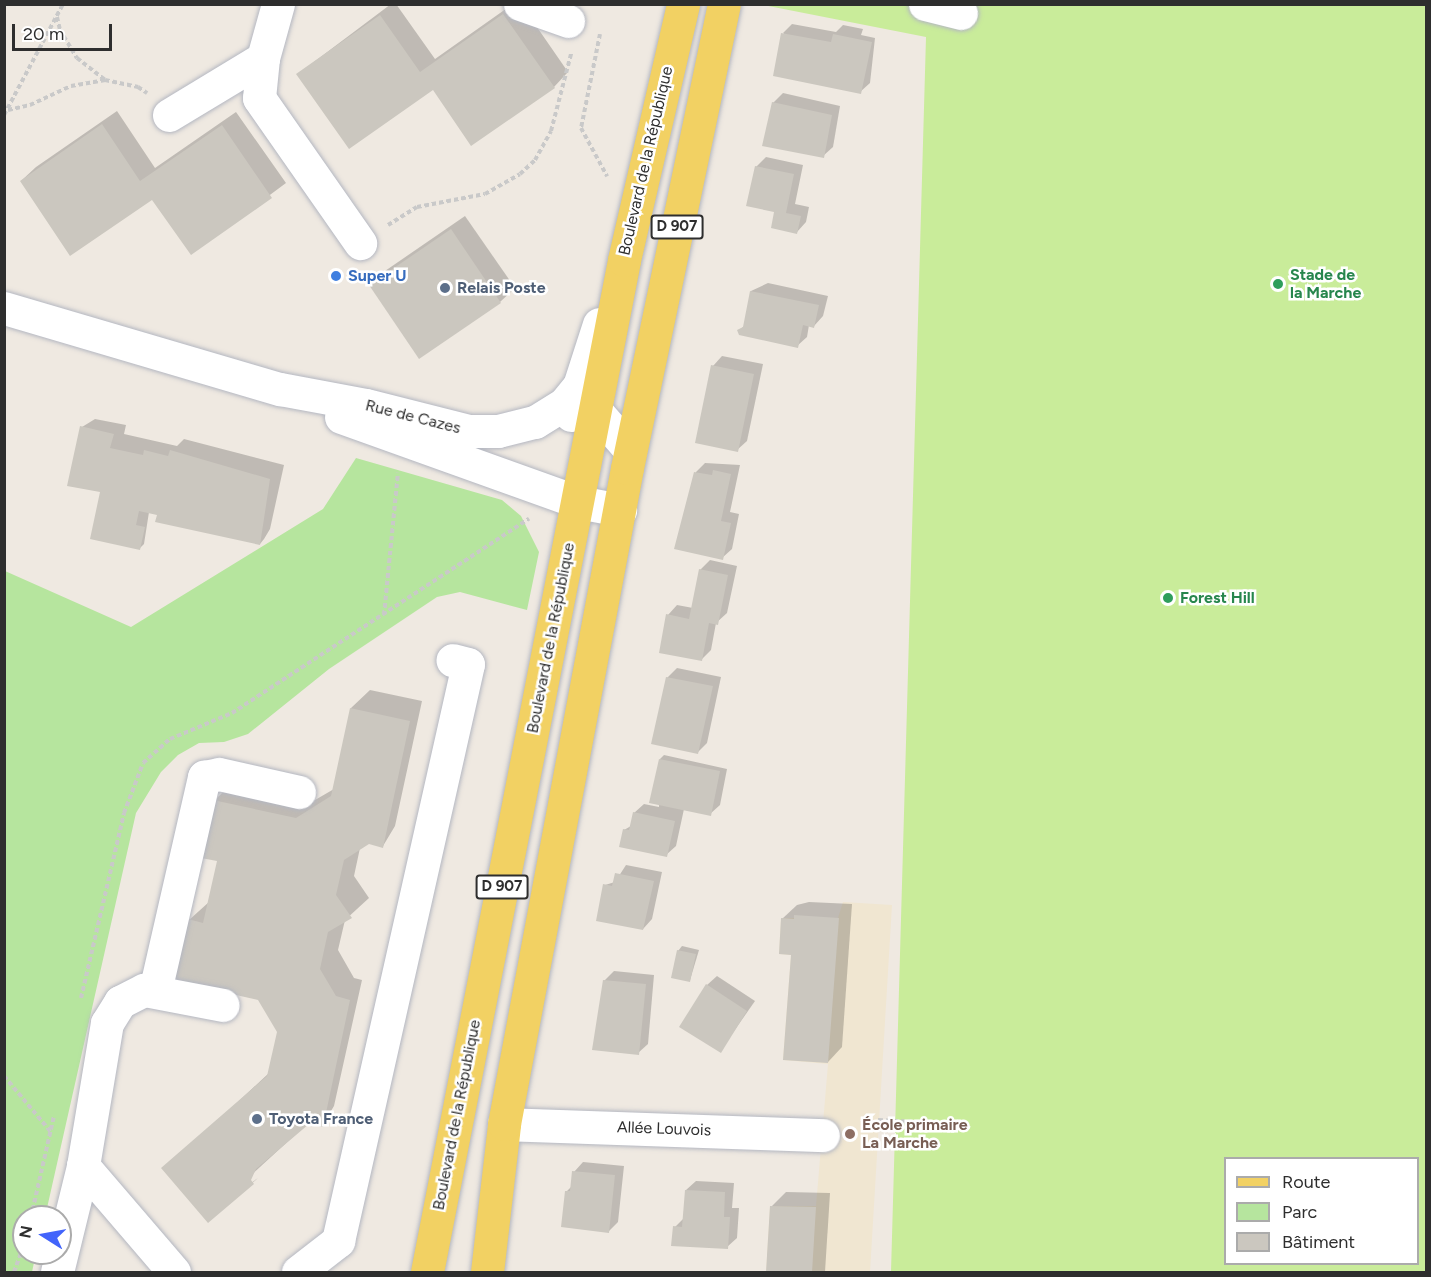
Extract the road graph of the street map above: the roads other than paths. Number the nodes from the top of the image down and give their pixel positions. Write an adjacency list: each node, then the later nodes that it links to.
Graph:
1 (278, 4): 8 (street)
2 (520, 4): 7 (street)
3 (683, 4): 11 (main road, Boulevard de la République / D 907)
4 (724, 4): 16 (main road, D 907)
5 (925, 4): 6 (street)
6 (961, 13)
7 (570, 36)
8 (262, 58): 9 (street); 10 (street)
9 (171, 113)
10 (360, 243)
11 (624, 260): 14 (main road, Boulevard de la République / D 907); 15 (street, Rue de Cazes)
12 (4, 308): 13 (street, Rue de Cazes)
13 (280, 389): 15 (street, Rue de Cazes); 17 (street, Rue de Cazes)
14 (596, 411): 15 (street); 16 (street); 17 (main road, Boulevard de la République / D 907)
15 (535, 422)
16 (630, 450): 18 (main road, D 907)
17 (578, 502): 18 (street, Rue de Cazes); 29 (main road, Boulevard de la République / D 907)
18 (620, 510): 23 (main road, D 907)
19 (452, 660): 28 (street)
20 (299, 792): 21 (street)
21 (155, 991): 22 (street); 25 (street)
22 (223, 1005)
23 (504, 1124): 24 (street, Allée Louvois); 30 (main road, D 907)
24 (823, 1135)
25 (83, 1166): 26 (street); 27 (street)
26 (57, 1272)
27 (174, 1272)
28 (298, 1272)
29 (427, 1272)
30 (487, 1272)

